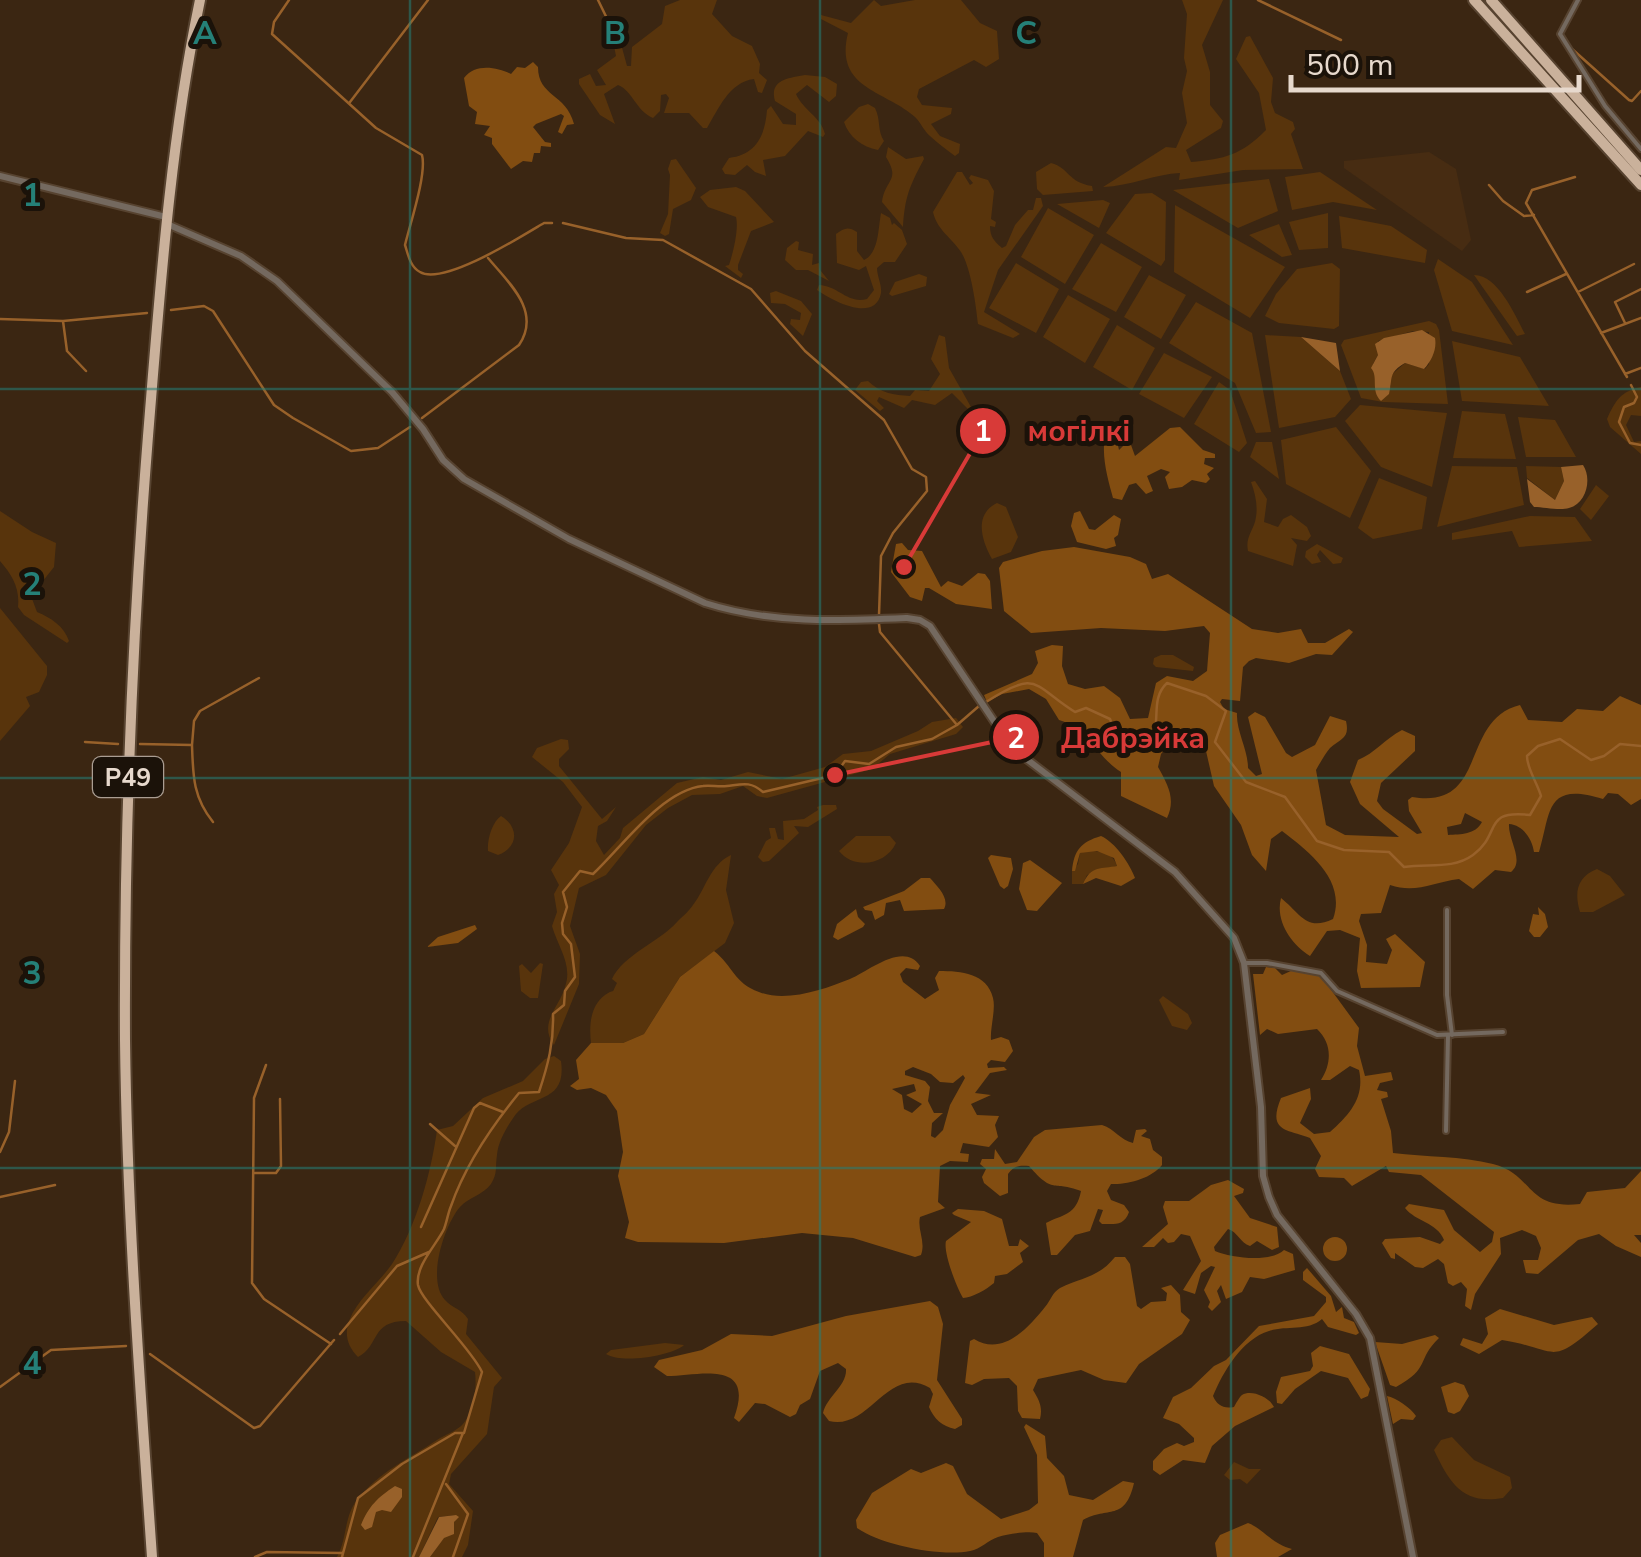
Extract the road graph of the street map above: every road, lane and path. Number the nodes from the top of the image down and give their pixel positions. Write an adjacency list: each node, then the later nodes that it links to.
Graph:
1 (200, 0): 9 (highway, Р49)
2 (1474, 0): 8 (highway)
3 (1491, 0): 6 (highway)
4 (1578, 0): 5 (street)
5 (1641, 149)
6 (1641, 170)
7 (0, 176): 9 (street)
8 (1641, 184)
9 (166, 220): 11 (street); 15 (highway, Р49)
10 (1447, 910): 13 (street)
11 (1244, 963): 13 (street); 16 (street)
12 (1503, 1032): 13 (street)
13 (1450, 1036): 14 (street)
14 (1446, 1131)
15 (152, 1557)
16 (1413, 1557)

